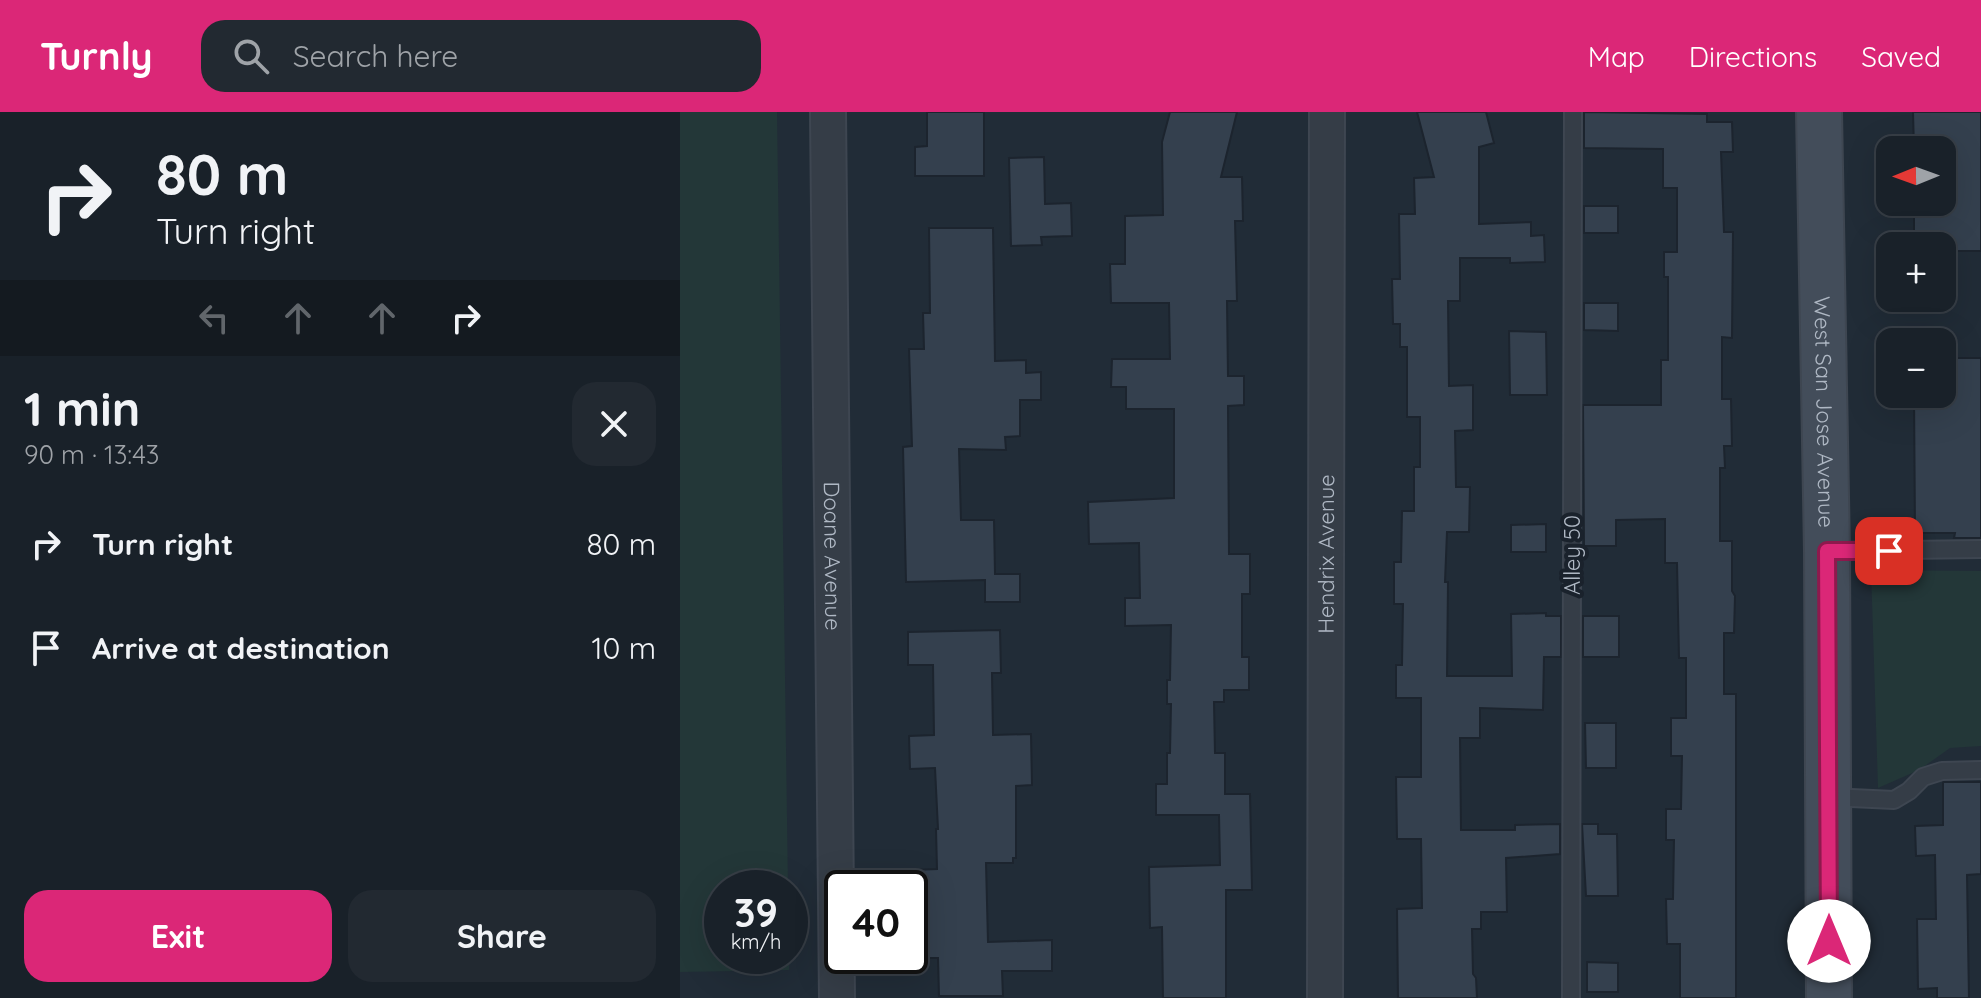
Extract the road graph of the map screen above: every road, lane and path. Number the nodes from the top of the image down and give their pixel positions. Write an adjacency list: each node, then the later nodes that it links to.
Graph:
1 (828, 112): 9 (street, Doane Avenue)
2 (1327, 112): 10 (street, Hendrix Avenue)
3 (1573, 112): 11 (lane, Alley 50)
4 (1819, 112): 6 (street, West San Jose Avenue)
5 (1981, 549): 6 (lane)
6 (1827, 551): 8 (street, West San Jose Avenue)
7 (1981, 770): 8 (lane)
8 (1828, 797): 12 (street, West San Jose Avenue)
9 (837, 998)
10 (1325, 998)
11 (1571, 998)
12 (1829, 998)

